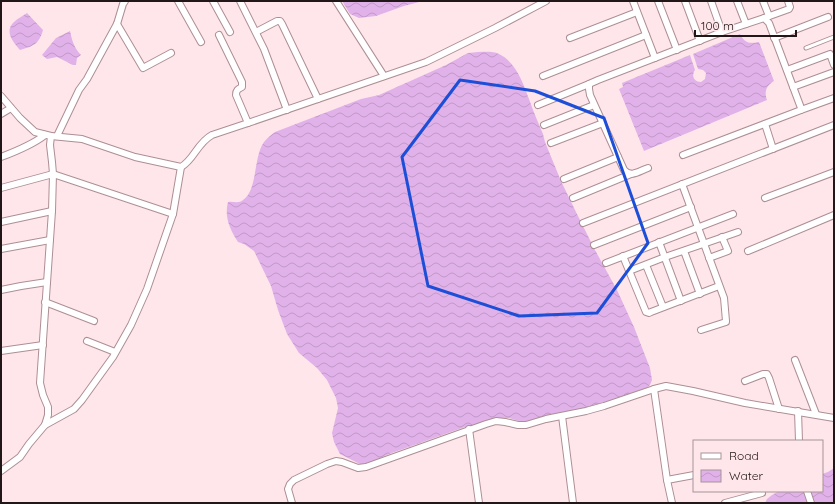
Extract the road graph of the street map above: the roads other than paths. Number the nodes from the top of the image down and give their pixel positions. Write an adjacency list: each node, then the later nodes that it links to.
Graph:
1 (178, 1): 28 (street)
2 (212, 1): 19 (street)
3 (240, 1): 20 (street)
4 (336, 1): 36 (street)
5 (546, 1): 36 (street)
6 (633, 1): 14 (street)
7 (658, 1): 30 (street)
8 (685, 1): 27 (street)
9 (711, 1): 21 (street)
10 (737, 1): 18 (street)
11 (763, 1): 15 (street)
12 (788, 1): 15 (street)
13 (122, 2): 17 (street)
14 (637, 12): 23 (street); 25 (street)
15 (767, 17): 18 (street); 26 (street)
16 (828, 17): 26 (street)
17 (117, 24): 31 (street); 54 (street)
18 (746, 24): 21 (street)
19 (230, 32)
20 (256, 32): 42 (street); 46 (street)
21 (722, 32): 27 (street)
22 (219, 35): 49 (street)
23 (646, 35): 32 (street); 37 (street)
24 (834, 37): 29 (lane)
25 (570, 38)
26 (774, 38): 34 (street)
27 (700, 41): 30 (street)
28 (201, 42)
29 (806, 48)
30 (677, 50): 32 (street)
31 (171, 53)
32 (655, 58): 38 (street)
33 (834, 64): 34 (street)
34 (787, 70): 39 (street)
35 (834, 72): 39 (street)
36 (384, 76): 42 (street)
37 (543, 76)
38 (589, 84): 43 (street); 44 (street)
39 (793, 87): 47 (street)
40 (1, 96): 45 (street)
41 (834, 98): 47 (street)
42 (318, 99): 46 (street)
43 (538, 105)
44 (594, 105): 50 (street); 52 (street)
45 (11, 108): 48 (street); 54 (street)
46 (287, 110): 49 (street)
47 (801, 110): 51 (street)
48 (1, 114)
49 (248, 123): 60 (street)
50 (603, 123): 55 (street); 59 (street)
51 (765, 124): 56 (street); 57 (street)
52 (544, 125)
53 (834, 125): 56 (street)
54 (51, 136): 58 (street); 60 (street); 63 (street)
55 (551, 143)
56 (773, 149): 66 (street)
57 (683, 155)
58 (1, 157)
59 (618, 157): 64 (street); 65 (street)
60 (181, 167): 72 (street)
61 (648, 168): 64 (street)
62 (834, 172): 69 (street)
63 (53, 174): 67 (street); 71 (street); 72 (street)
64 (631, 174): 68 (street)
65 (564, 179)
66 (682, 184): 70 (street); 76 (street)
67 (1, 188)
68 (573, 198)
69 (765, 198)
70 (691, 207): 77 (street); 82 (street)
71 (52, 211): 75 (street); 80 (street)
72 (173, 214): 105 (street)
73 (733, 214): 77 (street)
74 (834, 215): 86 (street)
75 (1, 222)
76 (582, 223)
77 (698, 227): 81 (street); 83 (street)
78 (738, 232): 79 (street)
79 (722, 237): 83 (street); 89 (street)
80 (50, 240): 84 (street); 93 (street)
81 (659, 242): 87 (street); 88 (street)
82 (594, 244)
83 (704, 244): 85 (street); 89 (street)
84 (1, 249)
85 (684, 251): 88 (street); 96 (street)
86 (748, 251)
87 (623, 256): 90 (street); 92 (street)
88 (665, 257): 91 (street); 97 (street)
89 (709, 258): 94 (street)
90 (606, 263)
91 (646, 265): 92 (street); 99 (street)
92 (629, 271): 99 (street)
93 (47, 282): 95 (street); 98 (street)
94 (719, 286): 96 (street); 101 (street)
95 (1, 290)
96 (700, 294): 97 (street)
97 (682, 300): 99 (street)
98 (45, 302): 100 (street); 103 (street)
99 (663, 307)
100 (94, 321)
101 (701, 330)
102 (87, 341): 105 (street)
103 (43, 345): 104 (street); 114 (street)
104 (1, 351)
105 (116, 352): 114 (street)
106 (795, 360): 111 (street)
107 (745, 381): 109 (street)
108 (654, 389): 109 (street); 112 (street); 119 (street)
109 (779, 409): 110 (street)
110 (798, 411): 111 (street); 116 (street)
111 (816, 414): 113 (street)
112 (562, 416): 115 (street); 124 (street)
113 (834, 418)
114 (45, 425): 117 (street)
115 (469, 429): 122 (street); 123 (street)
116 (799, 440)
117 (1, 471)
118 (693, 475): 119 (street)
119 (667, 480): 125 (street)
120 (807, 492): 127 (street)
121 (762, 493): 126 (street)
122 (292, 503)
123 (479, 503)
124 (573, 503)
125 (672, 503)
126 (725, 503)
127 (811, 503)

